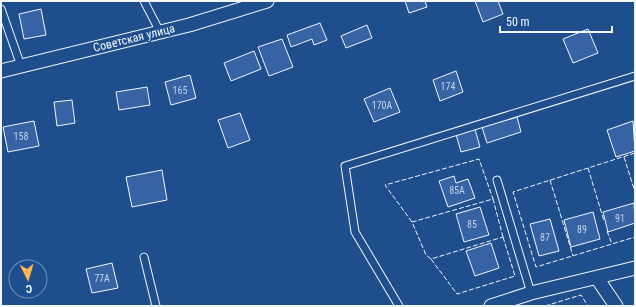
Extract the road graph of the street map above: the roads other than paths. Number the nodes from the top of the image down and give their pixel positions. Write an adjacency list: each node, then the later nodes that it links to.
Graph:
1 (144, 1): 4 (lane)
2 (267, 1): 4 (street, Советская улица)
3 (1, 9): 5 (lane)
4 (160, 32): 5 (street, Советская улица)
5 (21, 66): 6 (street, Советская улица)
6 (1, 71)
7 (635, 76): 14 (lane)
8 (497, 180): 12 (lane)
9 (144, 257): 13 (lane)
10 (635, 268): 11 (street)
11 (597, 278): 12 (street); 16 (street)
12 (531, 293): 15 (street)
13 (156, 306)
14 (399, 306)
15 (491, 306)
16 (616, 306)

